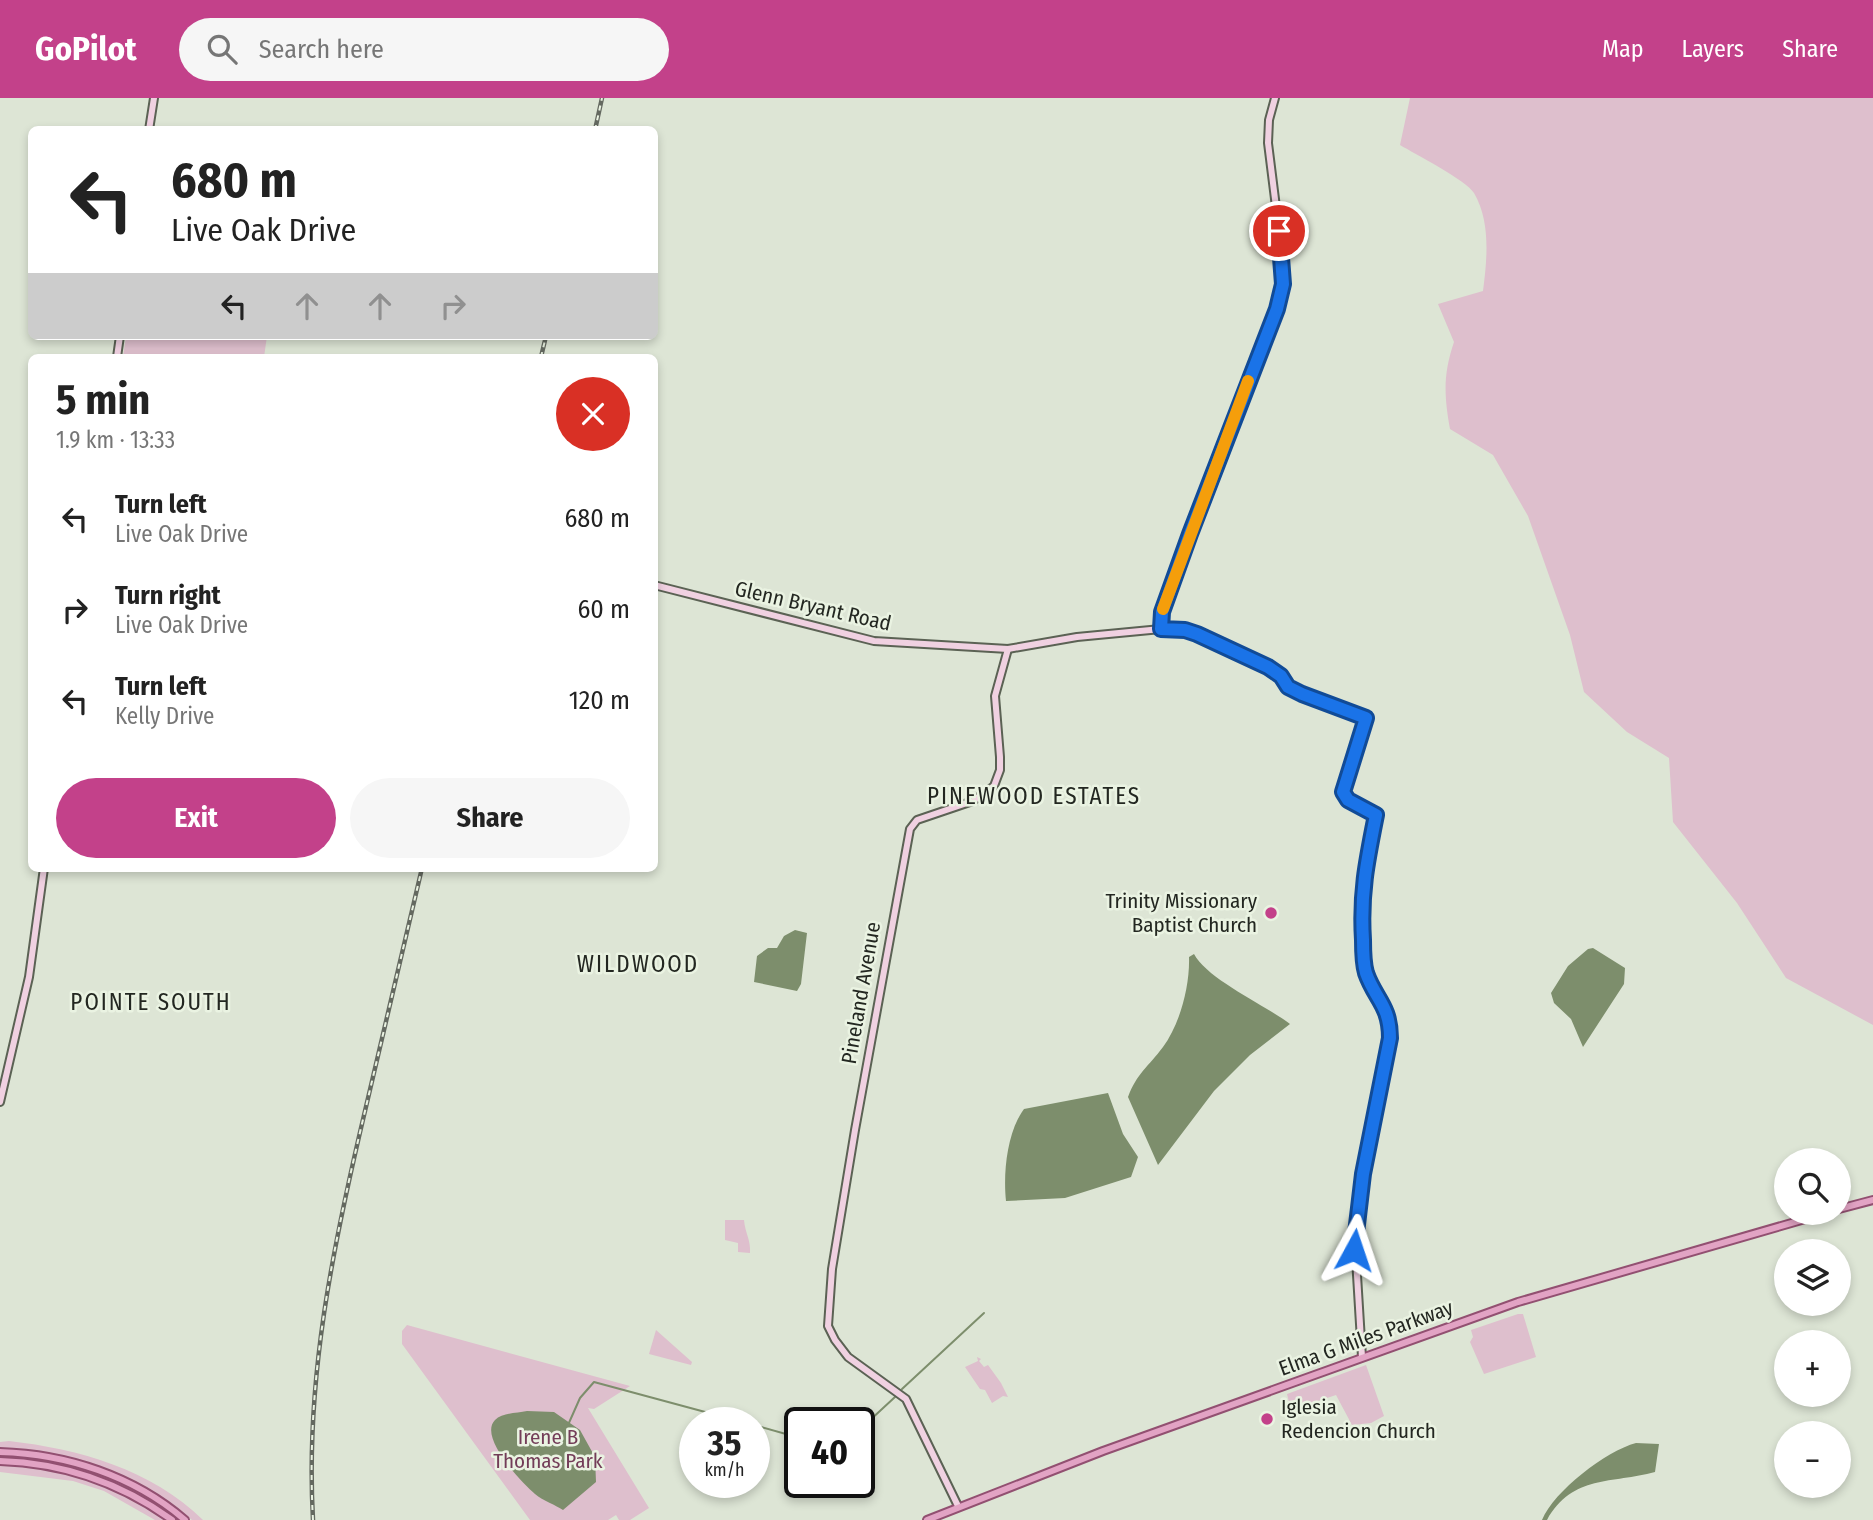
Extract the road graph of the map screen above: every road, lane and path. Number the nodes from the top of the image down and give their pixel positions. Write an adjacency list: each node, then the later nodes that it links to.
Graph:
1 (154, 98): 3 (street)
2 (1275, 98): 5 (street)
3 (150, 126)
4 (658, 586): 6 (street, Glenn Bryant Road)
5 (1161, 629): 6 (street); 12 (street)
6 (1008, 649): 15 (street, Pineland Avenue)
7 (43, 872): 8 (street)
8 (0, 1102)
9 (1873, 1200): 10 (main road)
10 (1851, 1206)
11 (1784, 1225): 12 (main road, Elma G Miles Parkway)
12 (1362, 1357): 15 (main road, Elma G Miles Parkway)
13 (0, 1452): 17 (main road)
14 (0, 1461): 16 (main road)
15 (958, 1506): 18 (main road, Elma G Miles Parkway)
16 (172, 1520)
17 (185, 1520)
18 (927, 1520)

